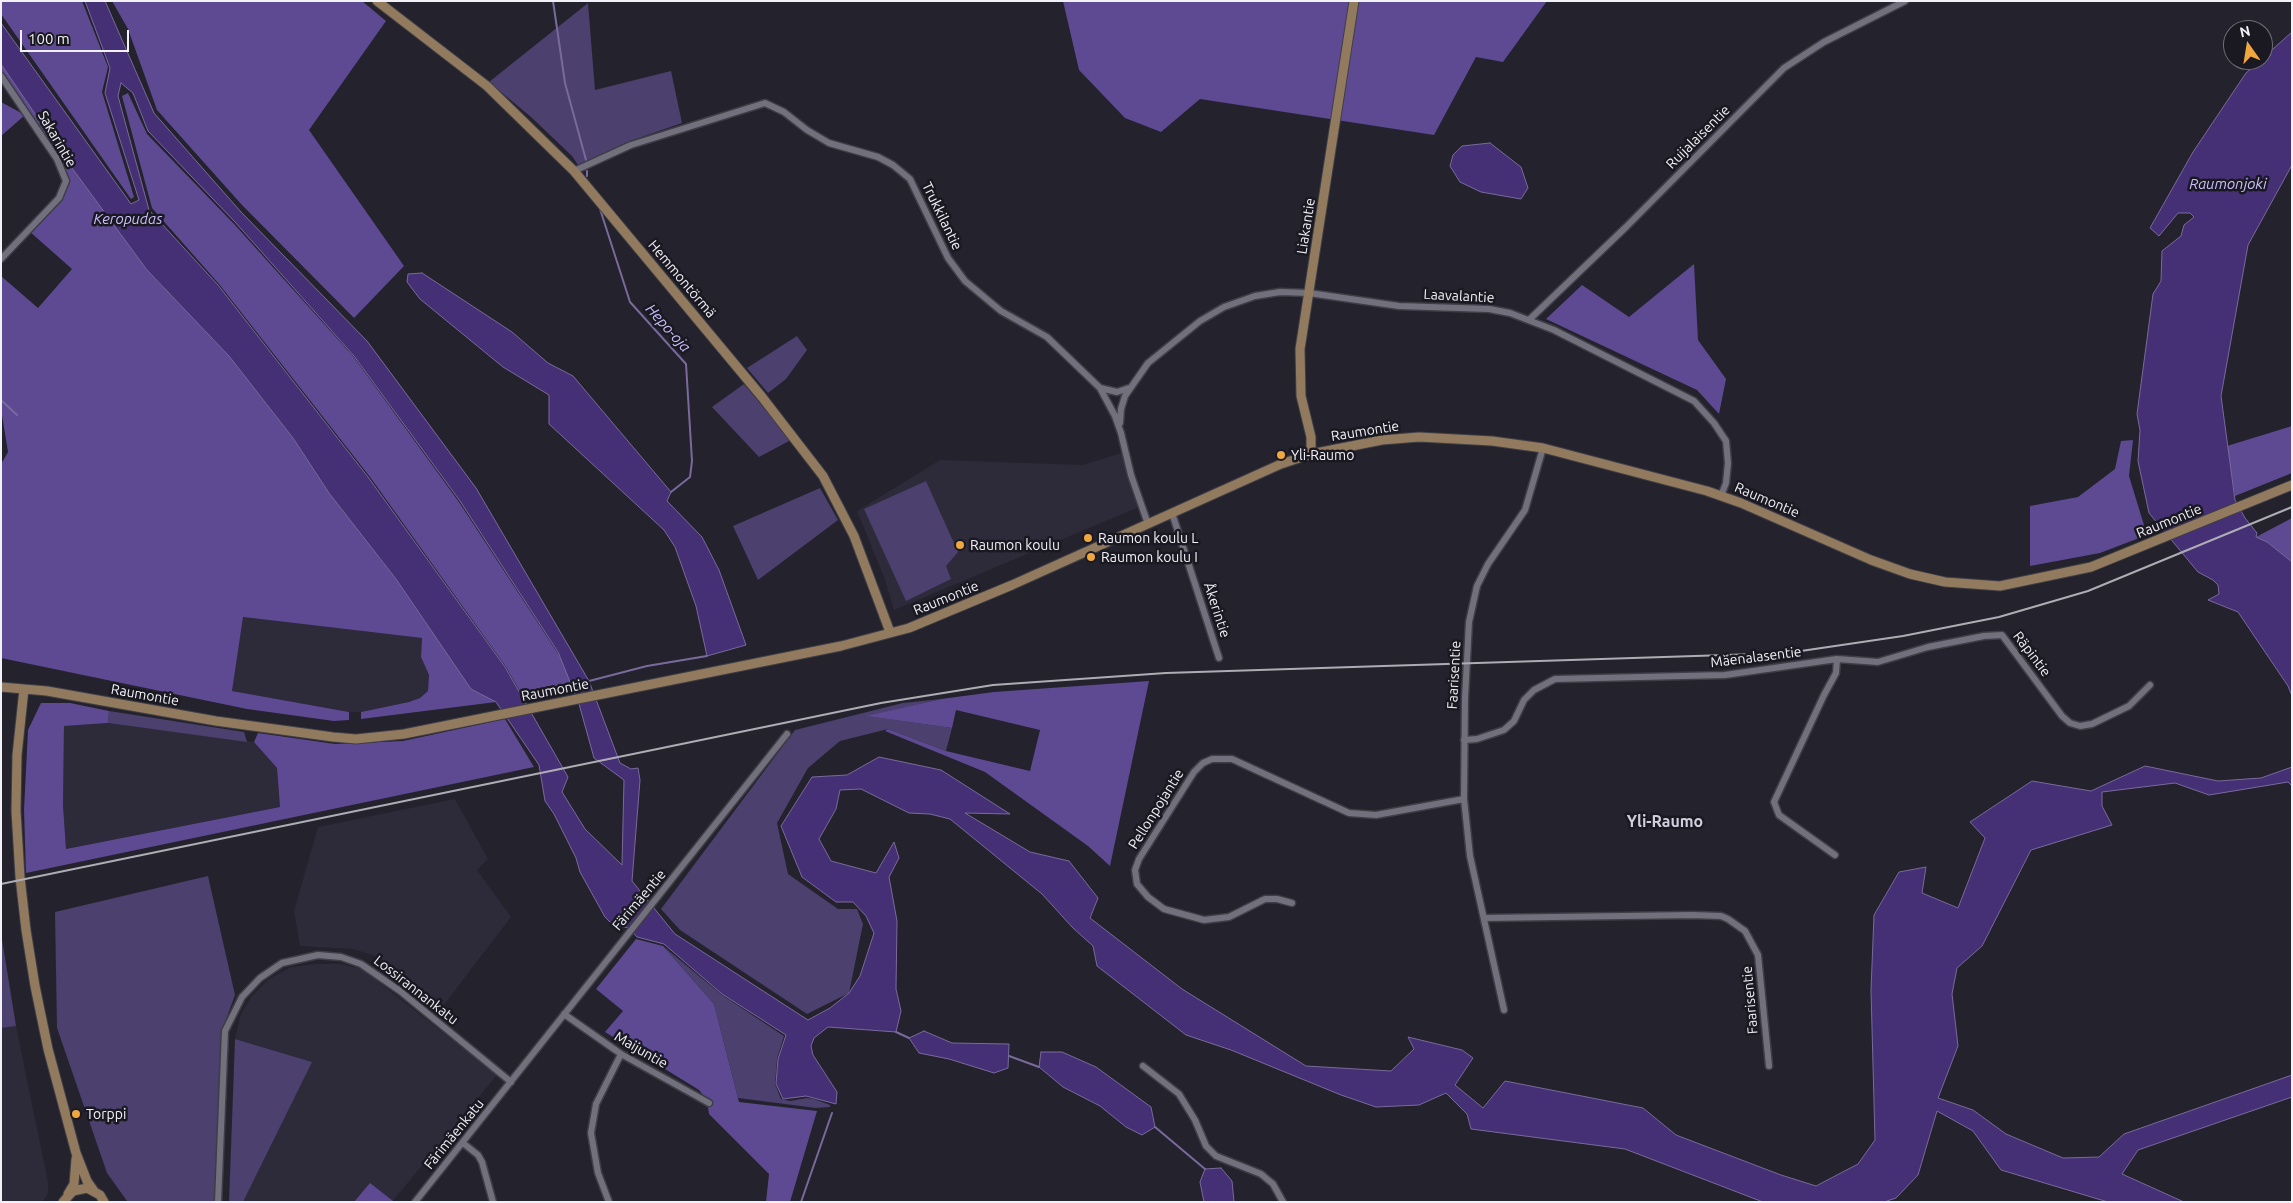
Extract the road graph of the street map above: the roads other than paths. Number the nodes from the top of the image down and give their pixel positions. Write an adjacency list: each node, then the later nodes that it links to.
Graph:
1 (377, 1): 5 (street, Hemmontörmä)
2 (1354, 1): 7 (street, Liakantie)
3 (1905, 1): 8 (street, Ruijalaisentie)
4 (1, 76): 6 (street, Sakarintie)
5 (574, 170): 10 (street, Trukkilantie); 18 (street, Hemmontörmä)
6 (1, 259)
7 (1309, 293): 8 (street, Laavalantie); 9 (street, Laavalantie); 13 (street, Liakantie)
8 (1530, 319): 15 (street, Laavalantie)
9 (1130, 387): 10 (street); 11 (street, Laavalantie)
10 (1100, 388): 11 (street, Trukkilantie)
11 (1121, 433): 17 (street, Trukkilantie)
12 (1543, 448): 13 (street, Raumontie); 15 (street, Raumontie); 25 (street, Faarisentie)
13 (1311, 454): 16 (street, Raumontie)
14 (2292, 486): 15 (street, Raumontie)
15 (1721, 496)
16 (1172, 513): 17 (street, Raumontie); 19 (street, Åkerintie)
17 (1148, 524): 18 (street, Raumontie)
18 (890, 632): 23 (street, Raumontie)
19 (1219, 658)
20 (1837, 659): 21 (street, Räpintie); 25 (street, Mäenalasentie); 27 (street)
21 (2150, 685)
22 (1, 687): 23 (street, Raumontie)
23 (24, 689): 38 (street)
24 (787, 734): 31 (street, Färimäentie)
25 (1464, 740): 26 (street, Faarisentie)
26 (1464, 799): 28 (street, Pellonpojantie); 29 (street, Faarisentie)
27 (1835, 854)
28 (1292, 903)
29 (1484, 918): 30 (street, Faarisentie); 34 (street, Faarisentie)
30 (1504, 1010)
31 (564, 1014): 32 (street, Maijuntie); 35 (street, Färimäentie)
32 (621, 1054): 36 (street, Maijuntie); 45 (street)
33 (1144, 1066): 46 (street)
34 (1769, 1066)
35 (511, 1082): 37 (street, Färimäenkatu); 42 (street, Lossirannankatu)
36 (709, 1103)
37 (463, 1143): 43 (street, Färimäenkatu); 44 (street)
38 (76, 1153): 39 (street); 40 (street)
39 (94, 1191): 40 (street); 41 (street)
40 (65, 1199)
41 (105, 1201)
42 (218, 1202)
43 (415, 1202)
44 (492, 1202)
45 (609, 1202)
46 (1283, 1202)

